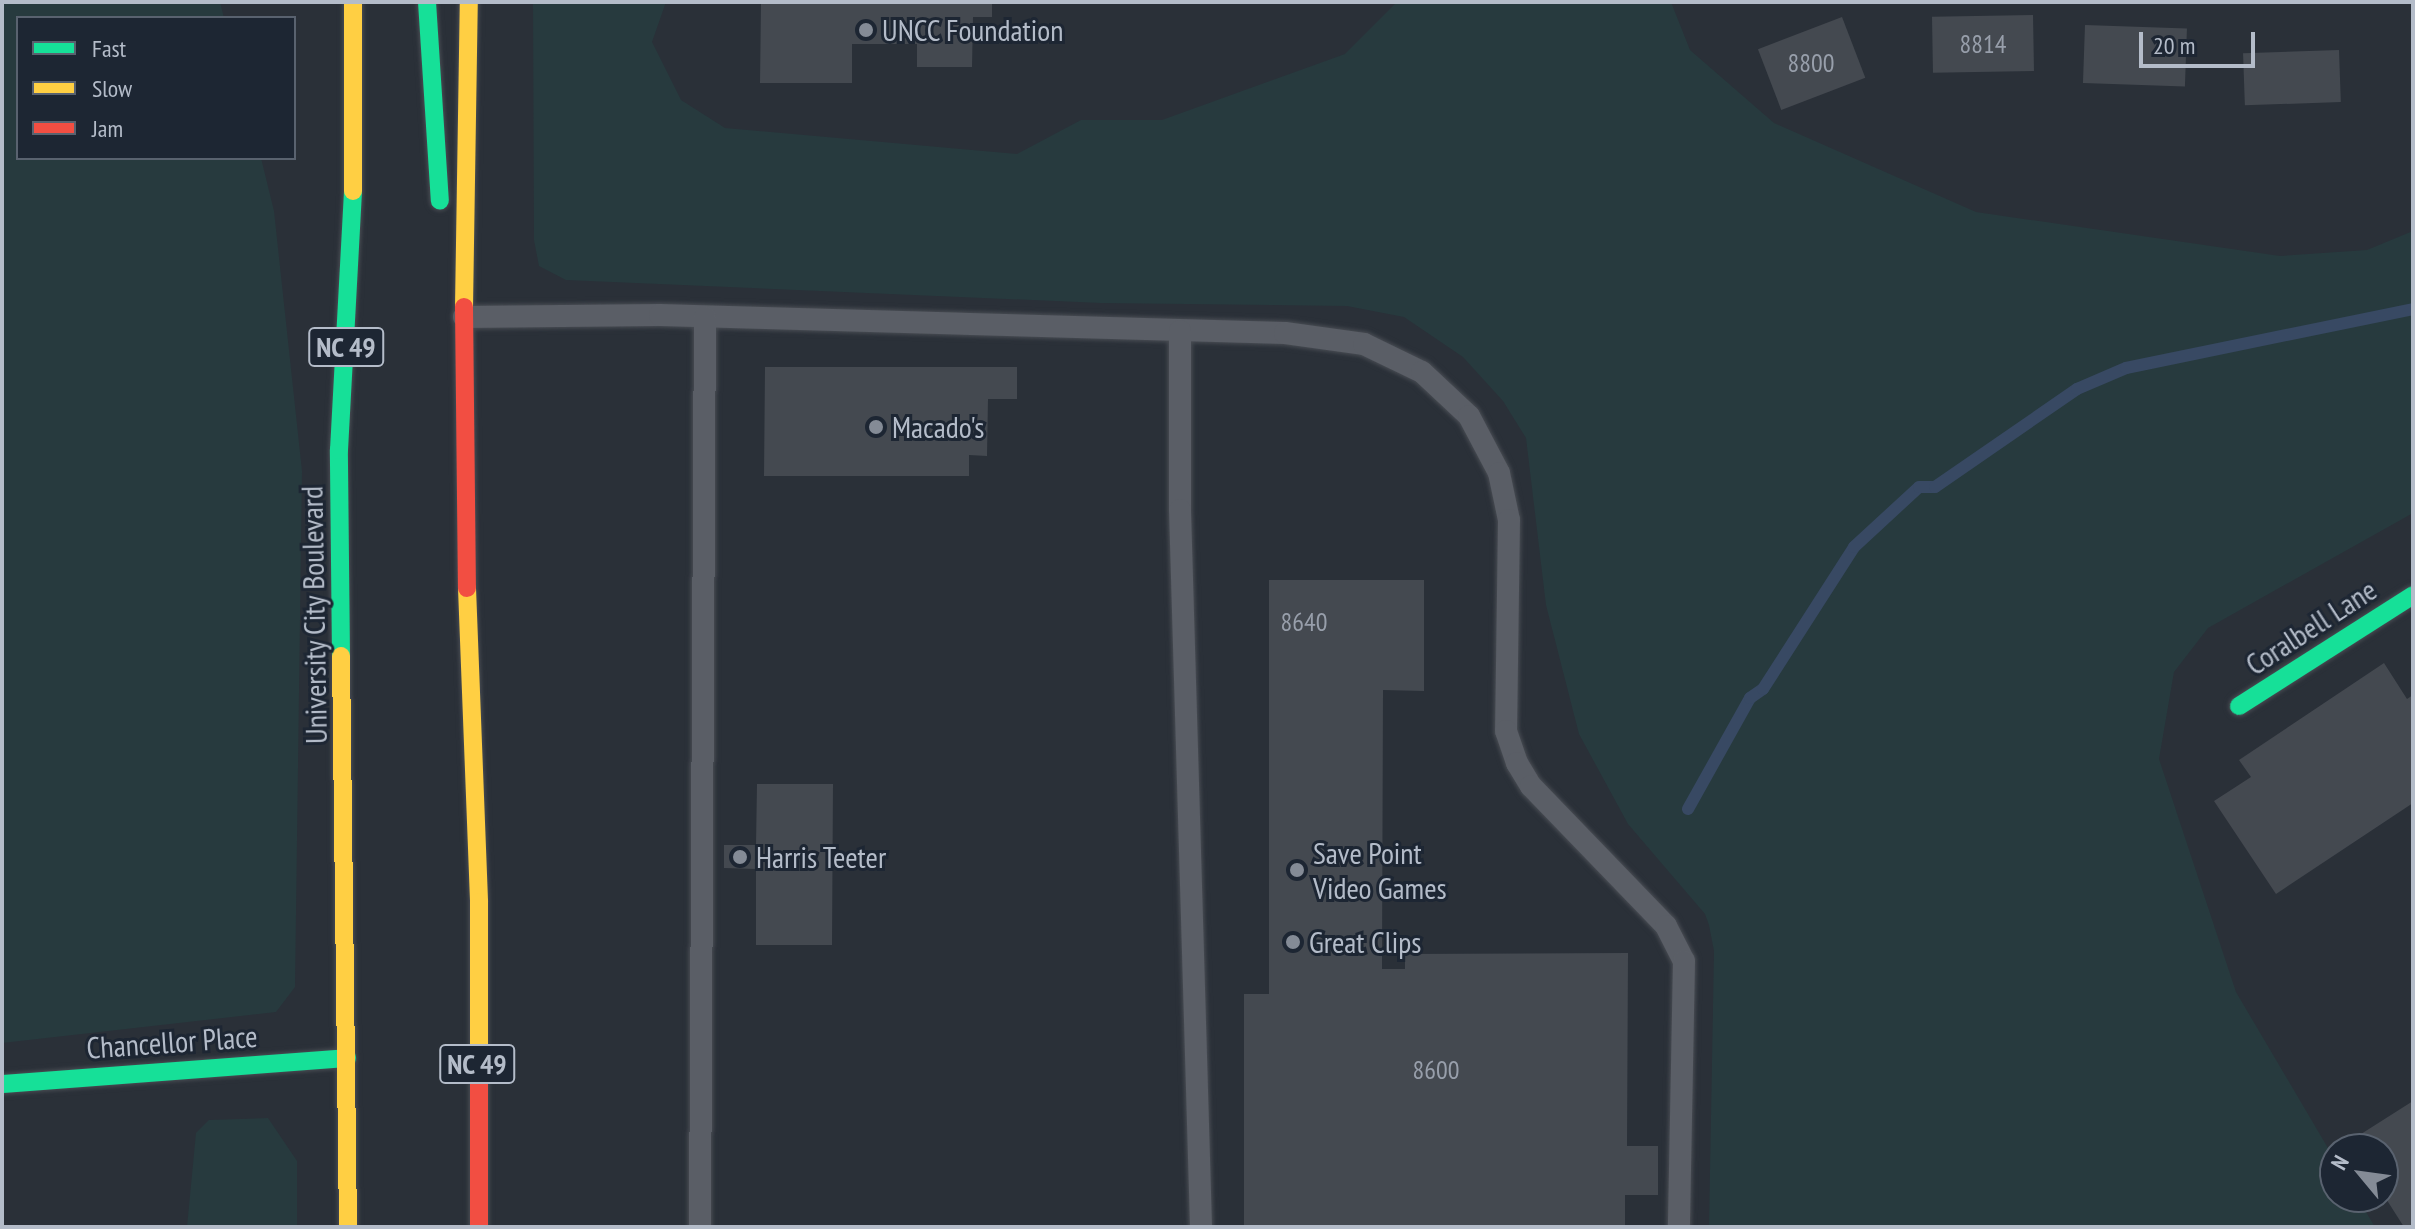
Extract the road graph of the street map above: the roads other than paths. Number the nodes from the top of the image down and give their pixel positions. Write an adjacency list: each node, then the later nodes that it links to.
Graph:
1 (353, 2): 11 (main road, University City Boulevard / NC 49)
2 (427, 2): 4 (main road)
3 (469, 2): 6 (main road, NC 49)
4 (442, 221)
5 (446, 245): 6 (main road)
6 (464, 317): 7 (lane); 14 (main road, NC 49)
7 (705, 317): 8 (lane); 15 (lane)
8 (1180, 331): 16 (lane); 17 (lane)
9 (2413, 595): 10 (main road, Coralbell Lane)
10 (2239, 706)
11 (347, 1058): 12 (main road, Chancellor Place); 13 (main road, University City Boulevard / NC 49)
12 (2, 1084)
13 (348, 1227)
14 (479, 1227)
15 (700, 1227)
16 (1201, 1227)
17 (1679, 1227)

